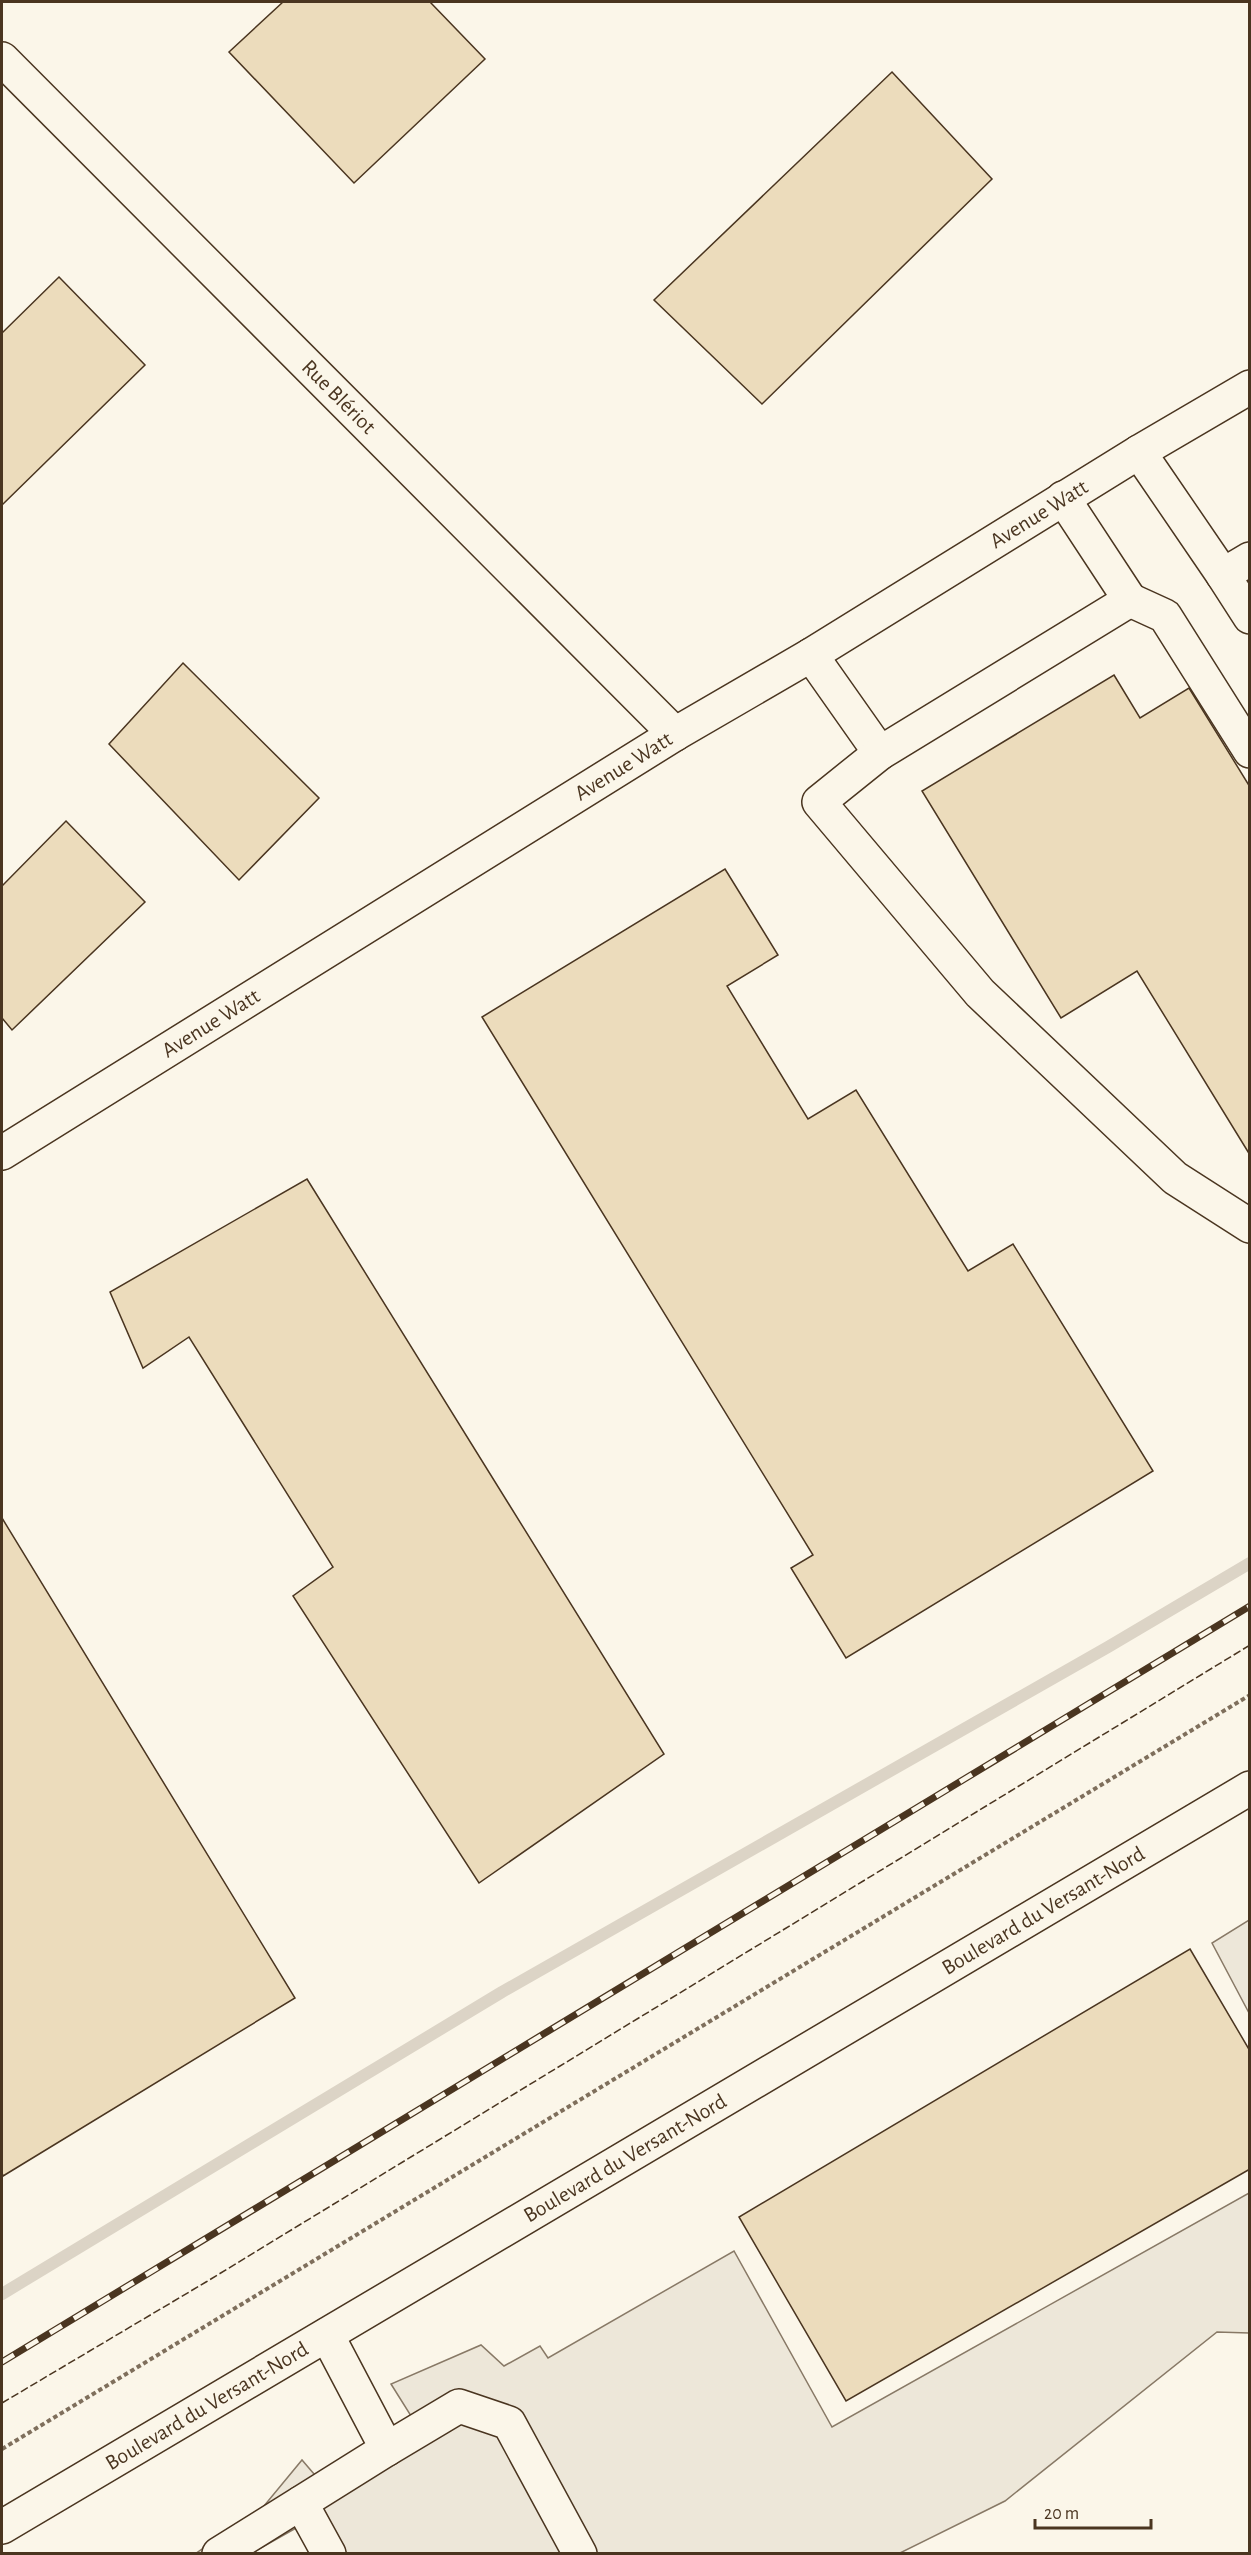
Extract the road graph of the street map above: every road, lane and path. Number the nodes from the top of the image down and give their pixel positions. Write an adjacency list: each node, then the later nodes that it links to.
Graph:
1 (2, 59): 9 (street, Rue Blériot)
2 (1250, 387): 3 (street, Avenue Watt)
3 (1138, 452): 4 (street, Avenue Watt); 5 (street)
4 (1063, 498): 6 (street); 8 (street, Avenue Watt)
5 (1236, 567): 7 (street)
6 (1130, 600): 10 (street); 11 (street)
7 (1250, 617)
8 (811, 655): 9 (street, Avenue Watt); 11 (street)
9 (675, 734): 12 (street, Avenue Watt)
10 (1250, 751)
11 (880, 753): 13 (street)
12 (2, 1153)
13 (1250, 1227)
14 (1250, 1695): 17 (path)
15 (1250, 1788): 16 (street, Boulevard du Versant-Nord)
16 (327, 2335): 18 (street); 20 (street, Boulevard du Versant-Nord)
17 (2, 2449)
18 (387, 2449): 19 (street); 23 (street)
19 (301, 2503): 21 (street); 22 (street)
20 (2, 2527)
21 (219, 2553)
22 (329, 2553)
23 (580, 2553)

